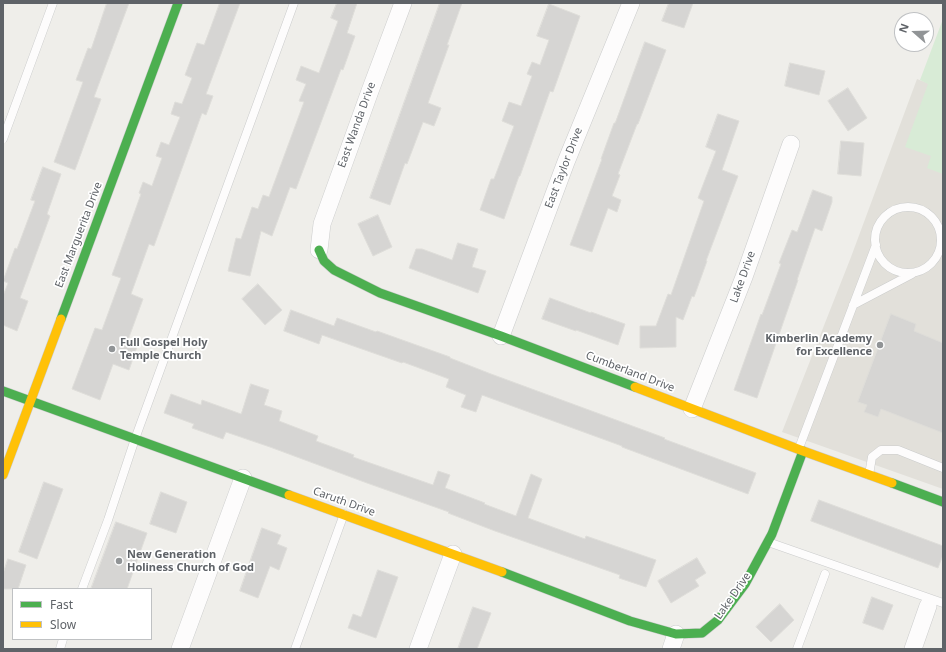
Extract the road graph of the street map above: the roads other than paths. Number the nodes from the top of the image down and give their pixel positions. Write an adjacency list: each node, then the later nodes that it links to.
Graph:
1 (53, 3): 6 (lane)
2 (178, 3): 15 (street, East Marguerita Drive)
3 (294, 3): 17 (lane)
4 (403, 3): 10 (street, East Wanda Drive)
5 (630, 3): 13 (street, East Taylor Drive)
6 (3, 139)
7 (791, 144): 16 (street, Lake Drive)
8 (942, 237): 9 (lane); 11 (lane)
9 (876, 245): 11 (lane); 12 (lane)
10 (319, 250): 13 (street, Cumberland Drive)
11 (916, 272): 12 (lane)
12 (853, 305): 18 (lane)
13 (501, 336): 16 (street, Cumberland Drive)
14 (3, 391): 15 (street, Caruth Drive)
15 (30, 400): 17 (street, Caruth Drive); 20 (street, East Marguerita Drive)
16 (692, 409): 18 (street, Cumberland Drive)
17 (135, 438): 22 (street, Caruth Drive); 28 (lane)
18 (801, 450): 21 (street, Cumberland Drive); 25 (street, Lake Drive)
19 (943, 468): 21 (lane)
20 (3, 475)
21 (869, 475): 23 (street, Cumberland Drive)
22 (243, 478): 24 (street, Caruth Drive); 31 (street)
23 (941, 499)
24 (344, 514): 26 (street, Caruth Drive); 32 (lane)
25 (767, 542): 29 (lane); 30 (street, Lake Drive)
26 (452, 554): 30 (street, Caruth Drive); 33 (street)
27 (825, 574): 34 (lane)
28 (82, 588)
29 (936, 604): 35 (street)
30 (674, 642)
31 (180, 649)
32 (295, 649)
33 (418, 649)
34 (797, 649)
35 (913, 649)

